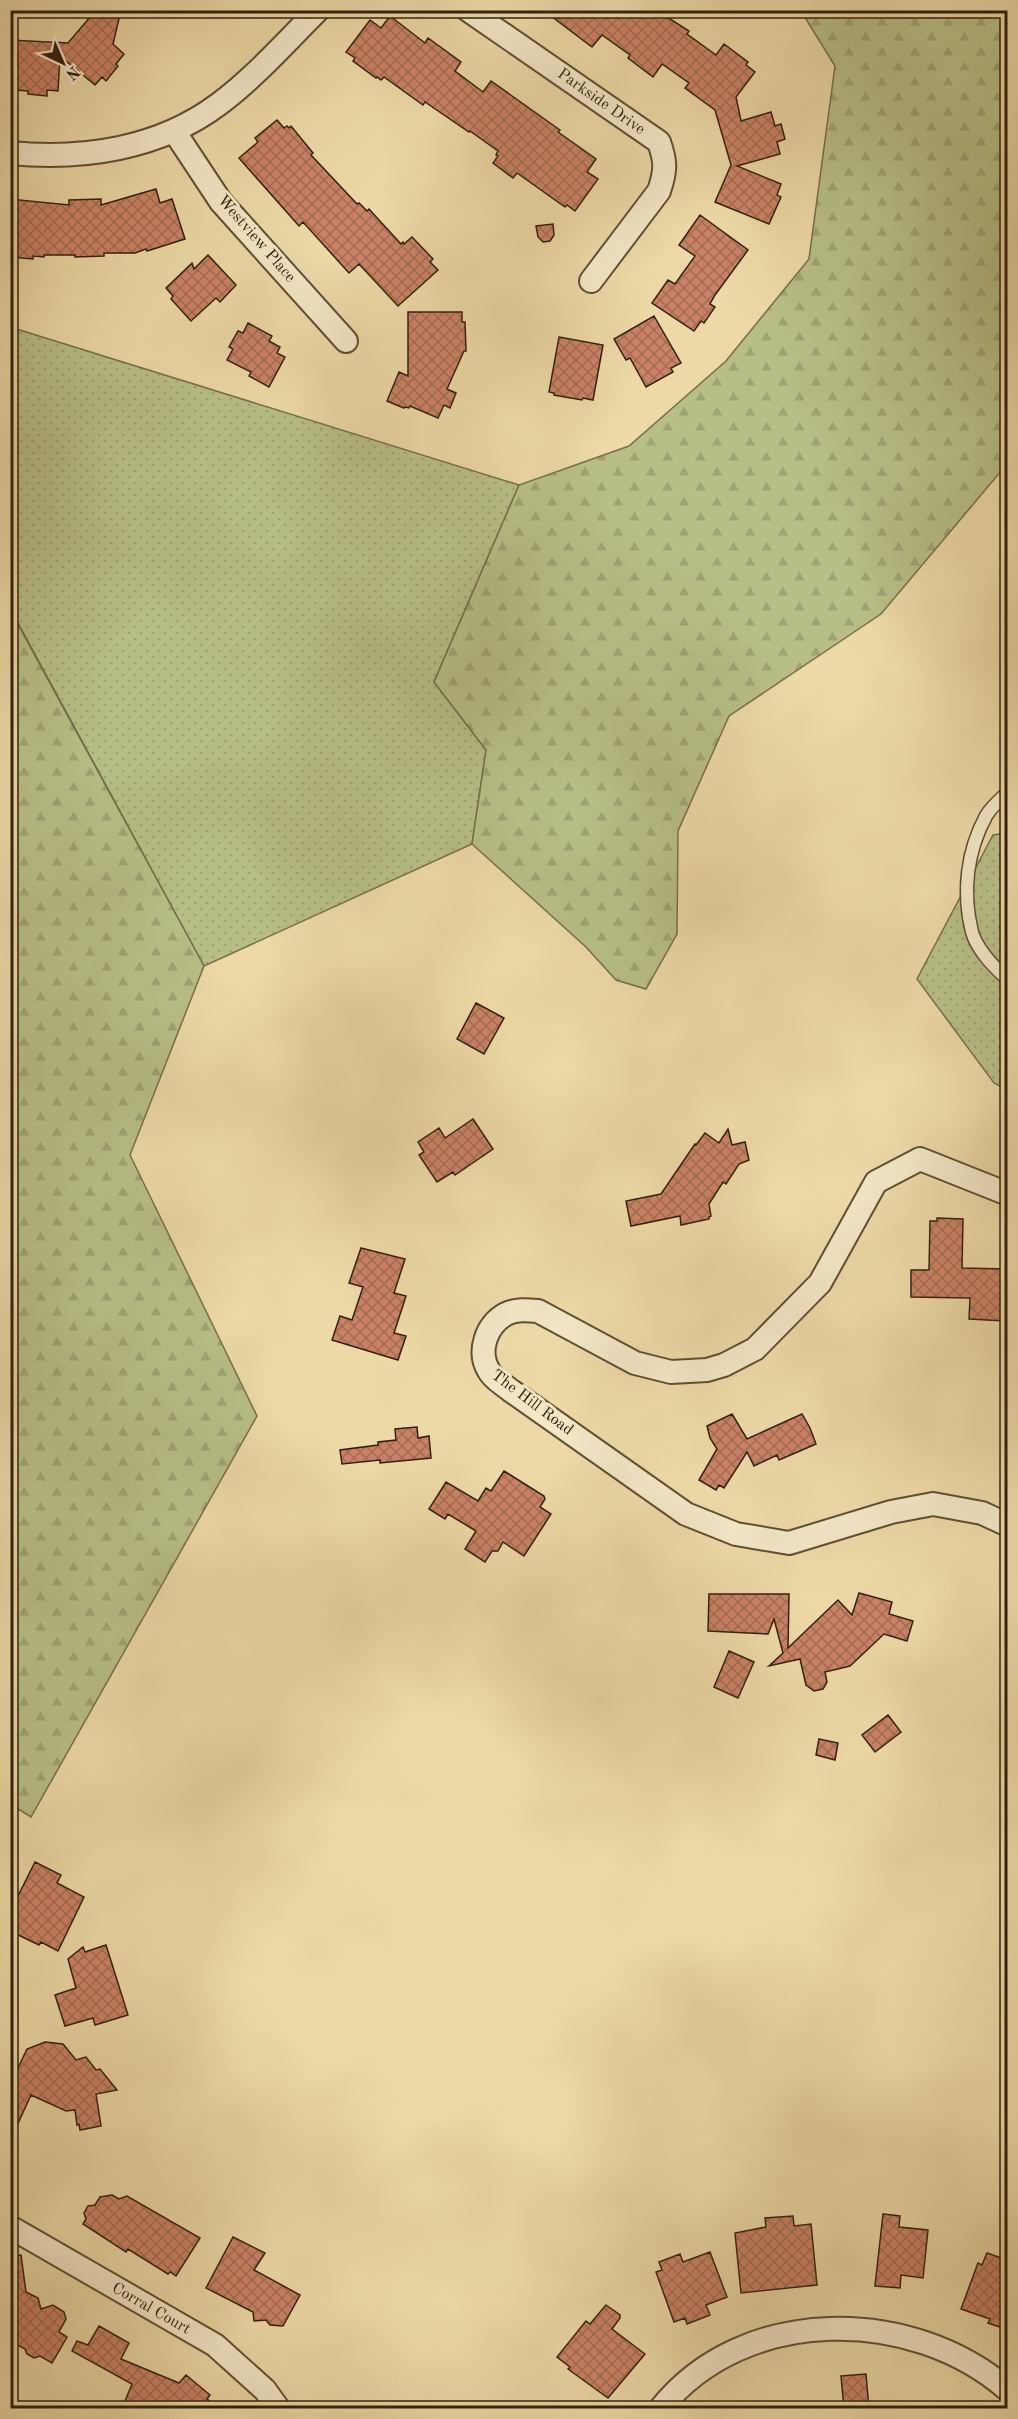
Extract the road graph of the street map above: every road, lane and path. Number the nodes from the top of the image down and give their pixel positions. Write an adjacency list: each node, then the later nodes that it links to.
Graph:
1 (318, 10): 3 (street)
2 (468, 10): 5 (street, Parkside Drive)
3 (174, 131): 4 (street); 6 (street, Westview Place)
4 (10, 153)
5 (591, 281)
6 (346, 341)
7 (1008, 792): 8 (lane)
8 (1008, 980)
9 (1008, 1194): 10 (street, The Hill Road)
10 (1008, 1525)
11 (10, 2227): 13 (street, Corral Court)
12 (1008, 2390): 14 (street)
13 (278, 2409)
14 (661, 2409)

